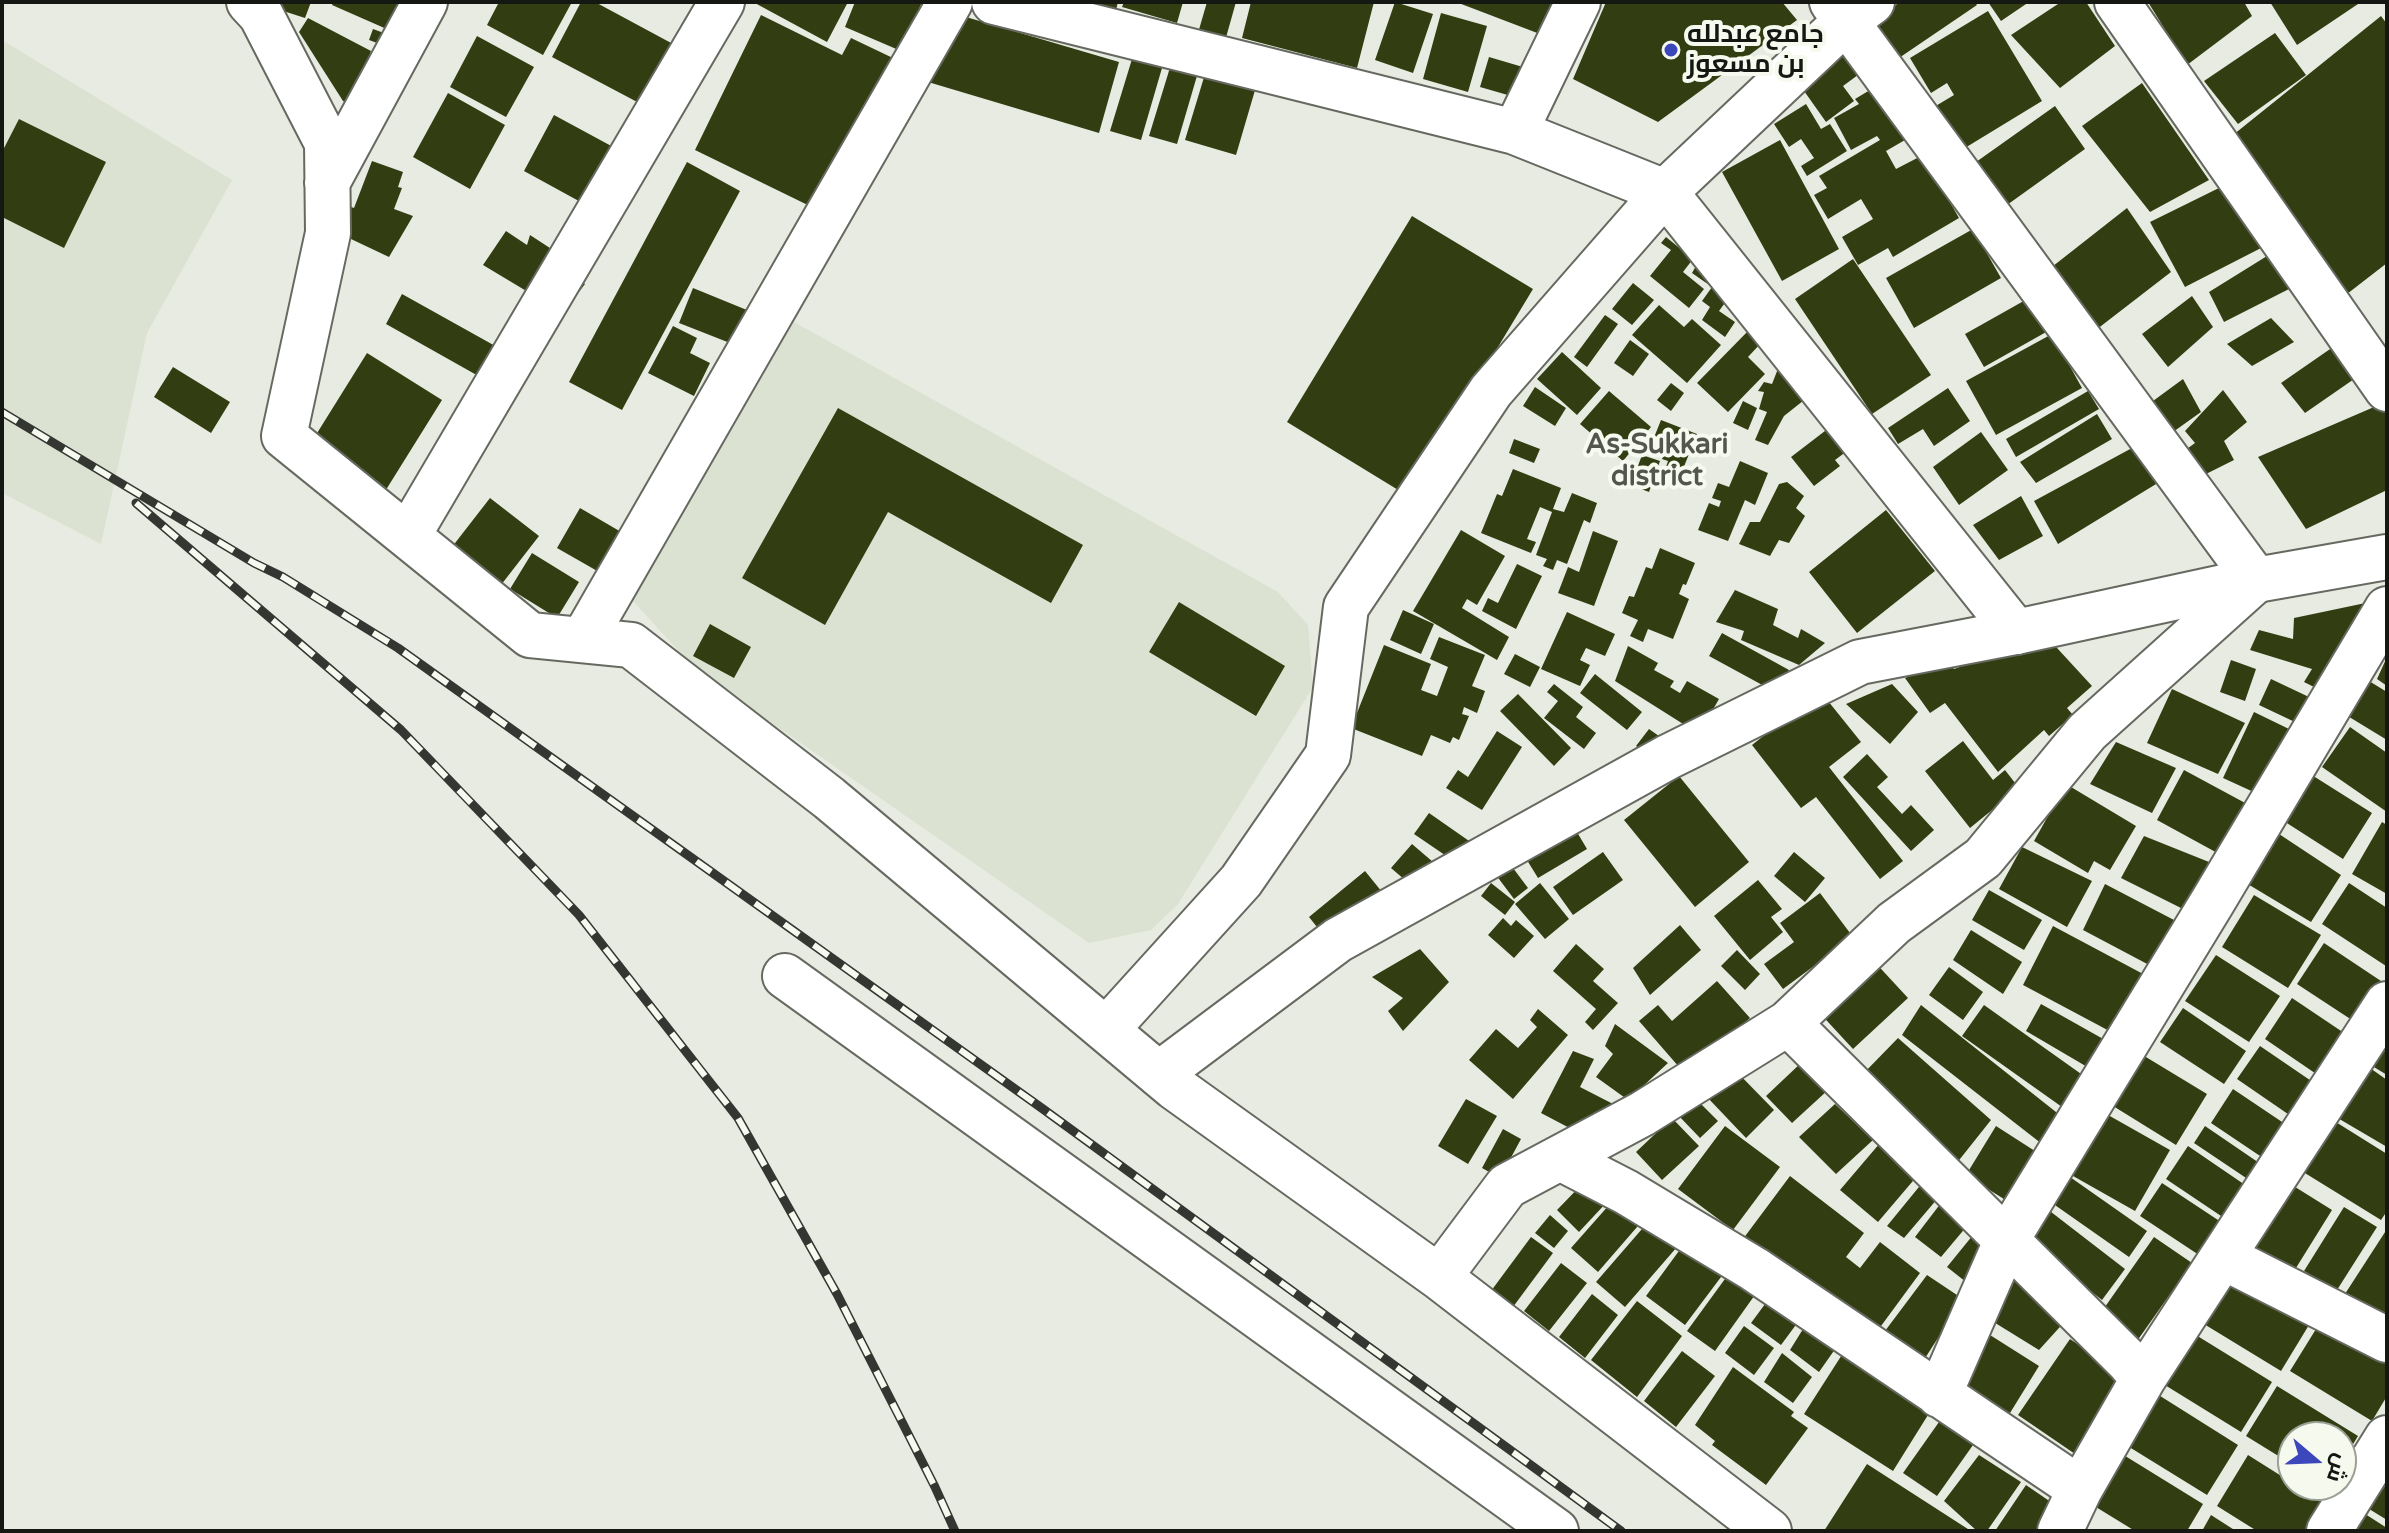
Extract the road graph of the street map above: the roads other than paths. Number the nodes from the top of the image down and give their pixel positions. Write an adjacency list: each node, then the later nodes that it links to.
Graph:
1 (249, 2): 10 (street)
2 (425, 2): 10 (street)
3 (722, 2): 13 (street)
4 (950, 2): 18 (street)
5 (994, 2): 9 (street)
6 (1578, 2): 9 (street)
7 (2117, 2): 12 (street)
8 (1850, 9): 11 (street); 15 (street)
9 (1515, 132): 11 (street)
10 (327, 183): 13 (street)
11 (1665, 192): 17 (street); 22 (street)
12 (2387, 389)
13 (409, 534): 18 (street)
14 (2387, 557): 15 (street)
15 (2256, 580): 17 (street); 21 (street)
16 (2387, 609): 25 (street)
17 (2016, 632): 23 (street)
18 (583, 640): 22 (street)
19 (785, 976): 33 (street)
20 (2387, 1004): 26 (street)
21 (1788, 1023): 24 (street); 25 (street)
22 (1106, 1030): 23 (street)
23 (1159, 1074): 27 (street)
24 (1560, 1158): 27 (street); 30 (street)
25 (2007, 1239): 29 (street); 30 (street)
26 (2223, 1257): 28 (street); 29 (street)
27 (1439, 1277): 34 (street)
28 (2387, 1340)
29 (2143, 1379): 32 (street)
30 (1939, 1395): 32 (street)
31 (2387, 1438): 36 (street)
32 (2080, 1489): 35 (street)
33 (1556, 1531)
34 (1769, 1531)
35 (2060, 1531)
36 (2329, 1531)

